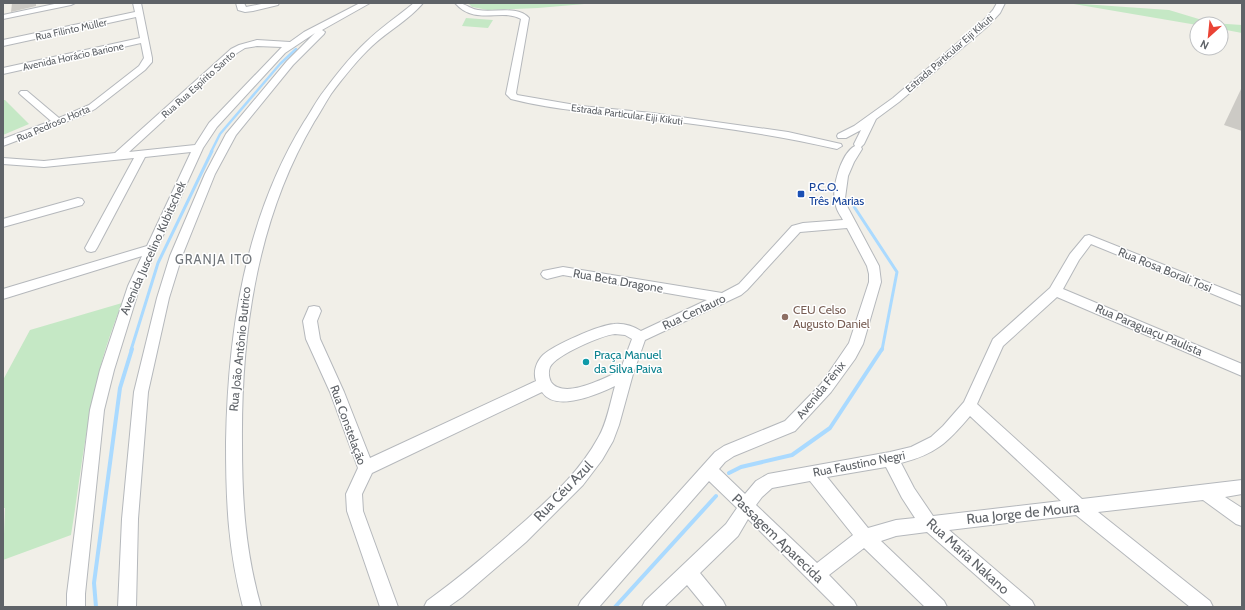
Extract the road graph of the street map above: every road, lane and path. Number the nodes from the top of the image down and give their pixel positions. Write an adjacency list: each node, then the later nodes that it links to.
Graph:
1 (71, 3): 10 (street)
2 (137, 3): 9 (street, Rua Pedroso Horta)
3 (240, 3): 4 (street)
4 (275, 3)
5 (366, 3): 11 (street, Avenida Juscelino Kubitschek)
6 (419, 3): 63 (street, Rua João Antônio Butrico)
7 (459, 3): 23 (street, Estrada Particular Eiji Kikuti)
8 (1001, 3): 18 (street, Estrada Particular Eiji Kikuti)
9 (139, 14): 12 (street, Rua Pedroso Horta); 13 (street, Rua Filinto Müller)
10 (3, 17)
11 (334, 21): 14 (street, Avenida Juscelino Kubitschek); 15 (street, Avenida Juscelino Kubitschek)
12 (144, 40): 16 (street, Avenida Horácio Barione); 19 (street, Rua Pedroso Horta)
13 (3, 43)
14 (290, 44): 15 (street); 24 (street, Avenida Juscelino Kubitschek); 26 (street, Rua Rua Espírito Santo)
15 (304, 49): 62 (street, Avenida Juscelino Kubitschek)
16 (3, 71)
17 (24, 93): 19 (street)
18 (875, 115): 20 (street, Estrada Particular Eiji Kikuti); 22 (street, Estrada Particular Eiji Kikuti)
19 (58, 122): 21 (street, Rua Pedroso Horta)
20 (842, 136): 22 (street); 23 (street)
21 (3, 143)
22 (858, 146): 23 (street); 28 (street, Avenida Fênix)
23 (839, 147): 28 (street)
24 (198, 148): 25 (street); 34 (street, Avenida Juscelino Kubitschek)
25 (140, 154): 26 (street); 33 (street)
26 (118, 156): 27 (street)
27 (3, 161)
28 (849, 161): 31 (street, Avenida Fênix)
29 (78, 202): 30 (street)
30 (3, 223)
31 (850, 224): 39 (street, Rua Centauro); 50 (street, Avenida Fênix)
32 (1089, 239): 36 (street, Rua Faustino Negri); 40 (street, Rua Rosa Borali Tosi)
33 (91, 248)
34 (150, 249): 38 (street); 61 (street, Avenida Juscelino Kubitschek)
35 (547, 274): 37 (street, Rua Beta Dragone)
36 (1055, 291): 44 (street, Rua Paraguaçu Paulista); 47 (street, Rua Faustino Negri)
37 (688, 293): 39 (street, Rua Beta Dragone); 41 (street, Rua Beta Dragone)
38 (3, 294)
39 (723, 298): 41 (street, Rua Centauro)
40 (1242, 302)
41 (706, 306): 43 (street, Rua Centauro)
42 (314, 311): 49 (street, Rua Constelação)
43 (640, 337): 45 (street, Rua Céu Azul); 46 (street)
44 (1242, 370)
45 (626, 375): 46 (street); 65 (street, Rua Céu Azul)
46 (544, 384): 49 (street)
47 (969, 406): 48 (street, Rua Faustino Negri); 55 (street)
48 (890, 459): 51 (street, Rua Faustino Negri); 57 (street, Rua Maria Nakano)
49 (366, 468): 64 (street, Rua Constelação)
50 (708, 469): 54 (street, Passagem Aparecida); 66 (street, Avenida Fênix)
51 (813, 472): 54 (street, Rua Faustino Negri); 58 (street)
52 (1242, 487): 53 (street, Rua Jorge de Moura)
53 (1205, 492): 55 (street, Rua Jorge de Moura); 56 (street)
54 (746, 506): 59 (street, Rua Faustino Negri); 60 (street, Passagem Aparecida)
55 (1079, 507): 57 (street, Rua Jorge de Moura); 72 (street)
56 (1242, 518)
57 (928, 523): 58 (street, Rua Jorge de Moura); 71 (street, Rua Maria Nakano)
58 (865, 537): 60 (street, Rua Jorge de Moura); 70 (street)
59 (688, 572): 67 (street, Rua Faustino Negri); 68 (street)
60 (816, 574): 69 (street, Passagem Aparecida)
61 (76, 607)
62 (127, 607)
63 (252, 607)
64 (389, 607)
65 (433, 607)
66 (587, 607)
67 (651, 607)
68 (717, 607)
69 (848, 607)
70 (938, 607)
71 (1026, 607)
72 (1204, 607)

